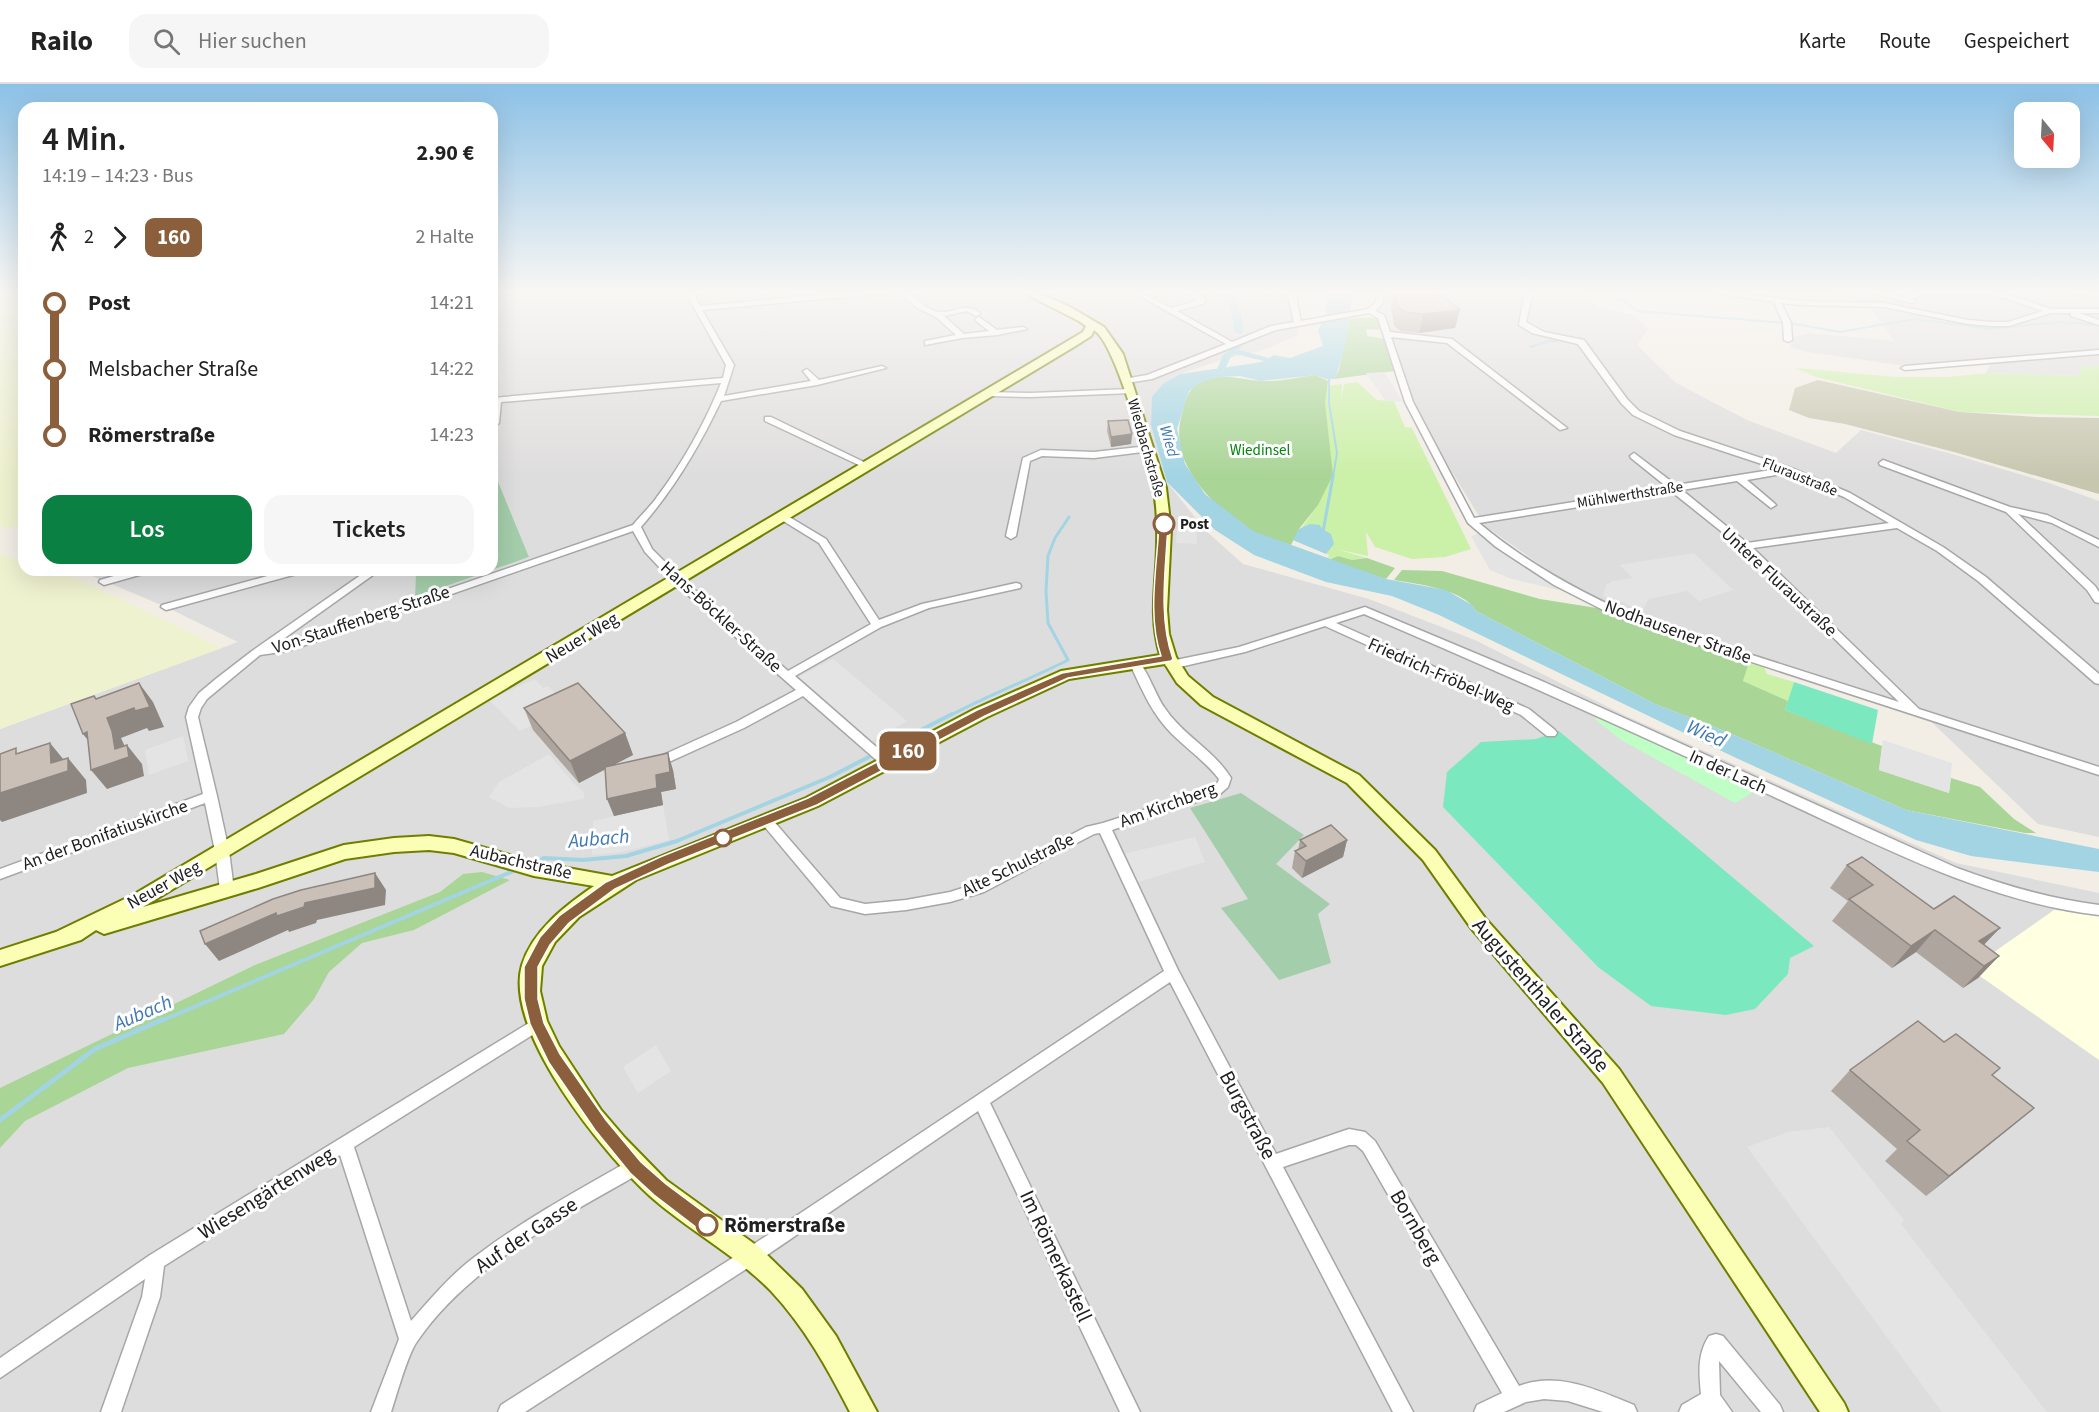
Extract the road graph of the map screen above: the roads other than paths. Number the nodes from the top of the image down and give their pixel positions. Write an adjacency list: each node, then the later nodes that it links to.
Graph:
1 (723, 353): 12 (street)
2 (1056, 353): 15 (street, Neuer Weg)
3 (1115, 353): 14 (street, Wiedbachstraße)
4 (1208, 353): 14 (street)
5 (1394, 353): 30 (street, Nodhausener Straße)
6 (1465, 353): 19 (street)
7 (1589, 353): 24 (street, Fluraustraße)
8 (2087, 353): 9 (street)
9 (1905, 368)
10 (882, 369): 13 (street)
11 (807, 371): 13 (street)
12 (726, 380): 16 (street); 17 (street)
13 (817, 383): 16 (street)
14 (1128, 386): 15 (street); 20 (street, Wiedbachstraße)
15 (988, 394): 23 (street, Neuer Weg)
16 (718, 399): 32 (street)
17 (498, 401)
18 (768, 419): 23 (street)
19 (1563, 428)
20 (1148, 449): 33 (street); 50 (street, Wiedbachstraße)
21 (1634, 456): 26 (street, Untere Fluraustraße)
22 (1883, 463): 28 (street)
23 (866, 465): 29 (street, Neuer Weg)
24 (1788, 470): 25 (street, Mühlwerthstraße); 31 (street, Fluraustraße)
25 (1738, 477): 26 (street, Mühlwerthstraße); 27 (street)
26 (1673, 488): 30 (street, Mühlwerthstraße); 35 (street, Untere Fluraustraße)
27 (1771, 505)
28 (2008, 510): 34 (street); 44 (street)
29 (783, 517): 41 (street, Neuer Weg); 48 (street)
30 (1471, 521): 55 (street, Nodhausener Straße)
31 (1897, 525): 35 (street); 53 (street, Fluraustraße)
32 (636, 526): 36 (street, Von-Stauffenberg-Straße); 41 (street, Hans-Böckler-Straße)
33 (1011, 536)
34 (2099, 544)
35 (1744, 546): 55 (street, Untere Fluraustraße)
36 (498, 574)
37 (125, 576): 42 (street)
38 (278, 576): 46 (street)
39 (366, 576): 49 (street)
40 (493, 576): 49 (street, Von-Stauffenberg-Straße)
41 (677, 580): 52 (street, Hans-Böckler-Straße); 63 (street, Neuer Weg)
42 (104, 582)
43 (1016, 586): 48 (street)
44 (2095, 588): 45 (street)
45 (2099, 600)
46 (166, 607)
47 (1327, 623): 50 (street); 56 (street, Friedrich-Fröbel-Weg); 67 (street, In der Lach)
48 (877, 625): 52 (street)
49 (256, 653): 60 (street)
50 (1169, 662): 51 (street); 92 (street, Augustenthaler Straße)
51 (1136, 664): 57 (street); 62 (street, Am Kirchberg)
52 (787, 676): 54 (street, Hans-Böckler-Straße)
53 (2099, 680)
54 (803, 691): 57 (street, Hans-Böckler-Straße); 58 (street)
55 (1918, 714): 59 (street, Nodhausener Straße)
56 (1551, 733)
57 (879, 755): 61 (street)
58 (653, 764)
59 (2099, 771)
60 (210, 796): 63 (street); 64 (street, An der Bonifatiuskirche)
61 (766, 821): 62 (street, Alte Schulstraße); 65 (street)
62 (1098, 829): 70 (street, Burgstraße)
63 (222, 851): 66 (street); 68 (street, Neuer Weg)
64 (0, 874)
65 (610, 885): 66 (street, Aubachstraße); 71 (street)
66 (227, 890): 68 (street, Aubachstraße)
67 (2099, 910)
68 (63, 937): 69 (street, Aubachstraße)
69 (0, 958)
70 (1172, 973): 72 (street); 74 (street, Burgstraße)
71 (537, 1024): 73 (street, Wiesengärtenweg); 75 (street)
72 (981, 1101): 76 (street); 86 (street, Im Römerkastell)
73 (345, 1143): 77 (street, Wiesengärtenweg); 78 (street)
74 (1273, 1162): 80 (street, Bornberg); 87 (street, Burgstraße)
75 (635, 1167): 76 (street); 78 (street, Auf der Gasse)
76 (751, 1256): 84 (street); 85 (street)
77 (156, 1261): 79 (street, Wiesengärtenweg); 82 (street)
78 (408, 1340): 83 (street, Auf der Gasse)
79 (0, 1369)
80 (1515, 1398): 88 (street); 89 (street)
81 (1717, 1405): 90 (street); 91 (street)
82 (111, 1412)
83 (381, 1412)
84 (508, 1412)
85 (864, 1412)
86 (1130, 1412)
87 (1403, 1412)
88 (1484, 1412)
89 (1627, 1412)
90 (1689, 1412)
91 (1773, 1412)
92 (1835, 1412)

